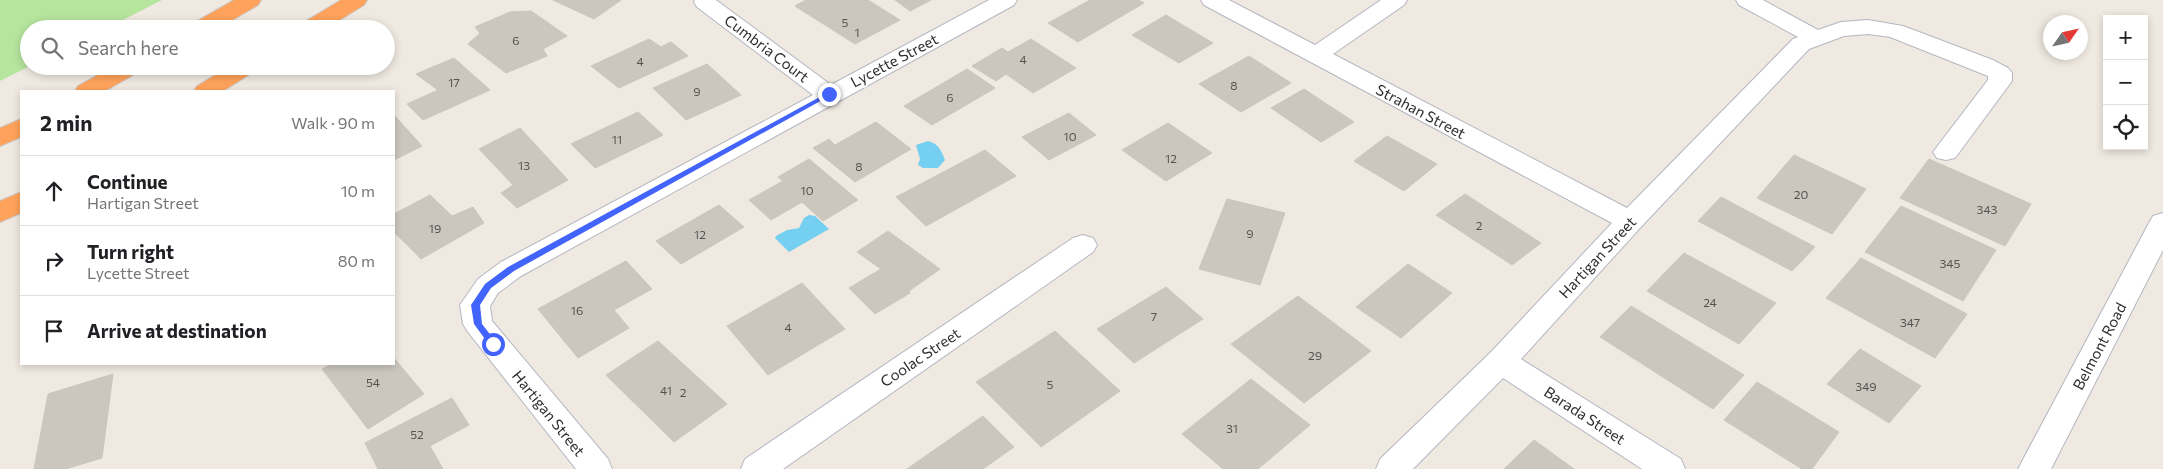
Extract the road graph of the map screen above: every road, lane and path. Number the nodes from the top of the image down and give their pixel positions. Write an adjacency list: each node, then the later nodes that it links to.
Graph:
1 (250, 0): 8 (highway)
2 (356, 0): 9 (highway)
3 (1006, 0): 16 (street, Lycette Street)
4 (1212, 0): 11 (street, Strahan Street)
5 (1396, 0): 11 (street)
6 (1747, 0): 10 (street)
7 (705, 2): 16 (street, Cumbria Court)
8 (216, 20)
9 (324, 20)
10 (1807, 40): 19 (street); 22 (street, Hartigan Street)
11 (1316, 55): 22 (street, Strahan Street)
12 (116, 75): 14 (highway)
13 (232, 75): 15 (highway)
14 (89, 90)
15 (208, 90)
16 (829, 94): 25 (street, Lycette Street)
17 (20, 128): 18 (highway)
18 (0, 138)
19 (1946, 152)
20 (20, 202): 21 (highway)
21 (0, 214)
22 (1630, 221): 26 (street, Hartigan Street)
23 (2163, 223): 31 (street, Belmont Road)
24 (1083, 245): 28 (street, Coolac Street)
25 (475, 305): 27 (street, Hartigan Street)
26 (1501, 361): 29 (street, Hartigan Street); 30 (street, Barada Street)
27 (596, 469)
28 (757, 469)
29 (1392, 469)
30 (1669, 469)
31 (2034, 469)

